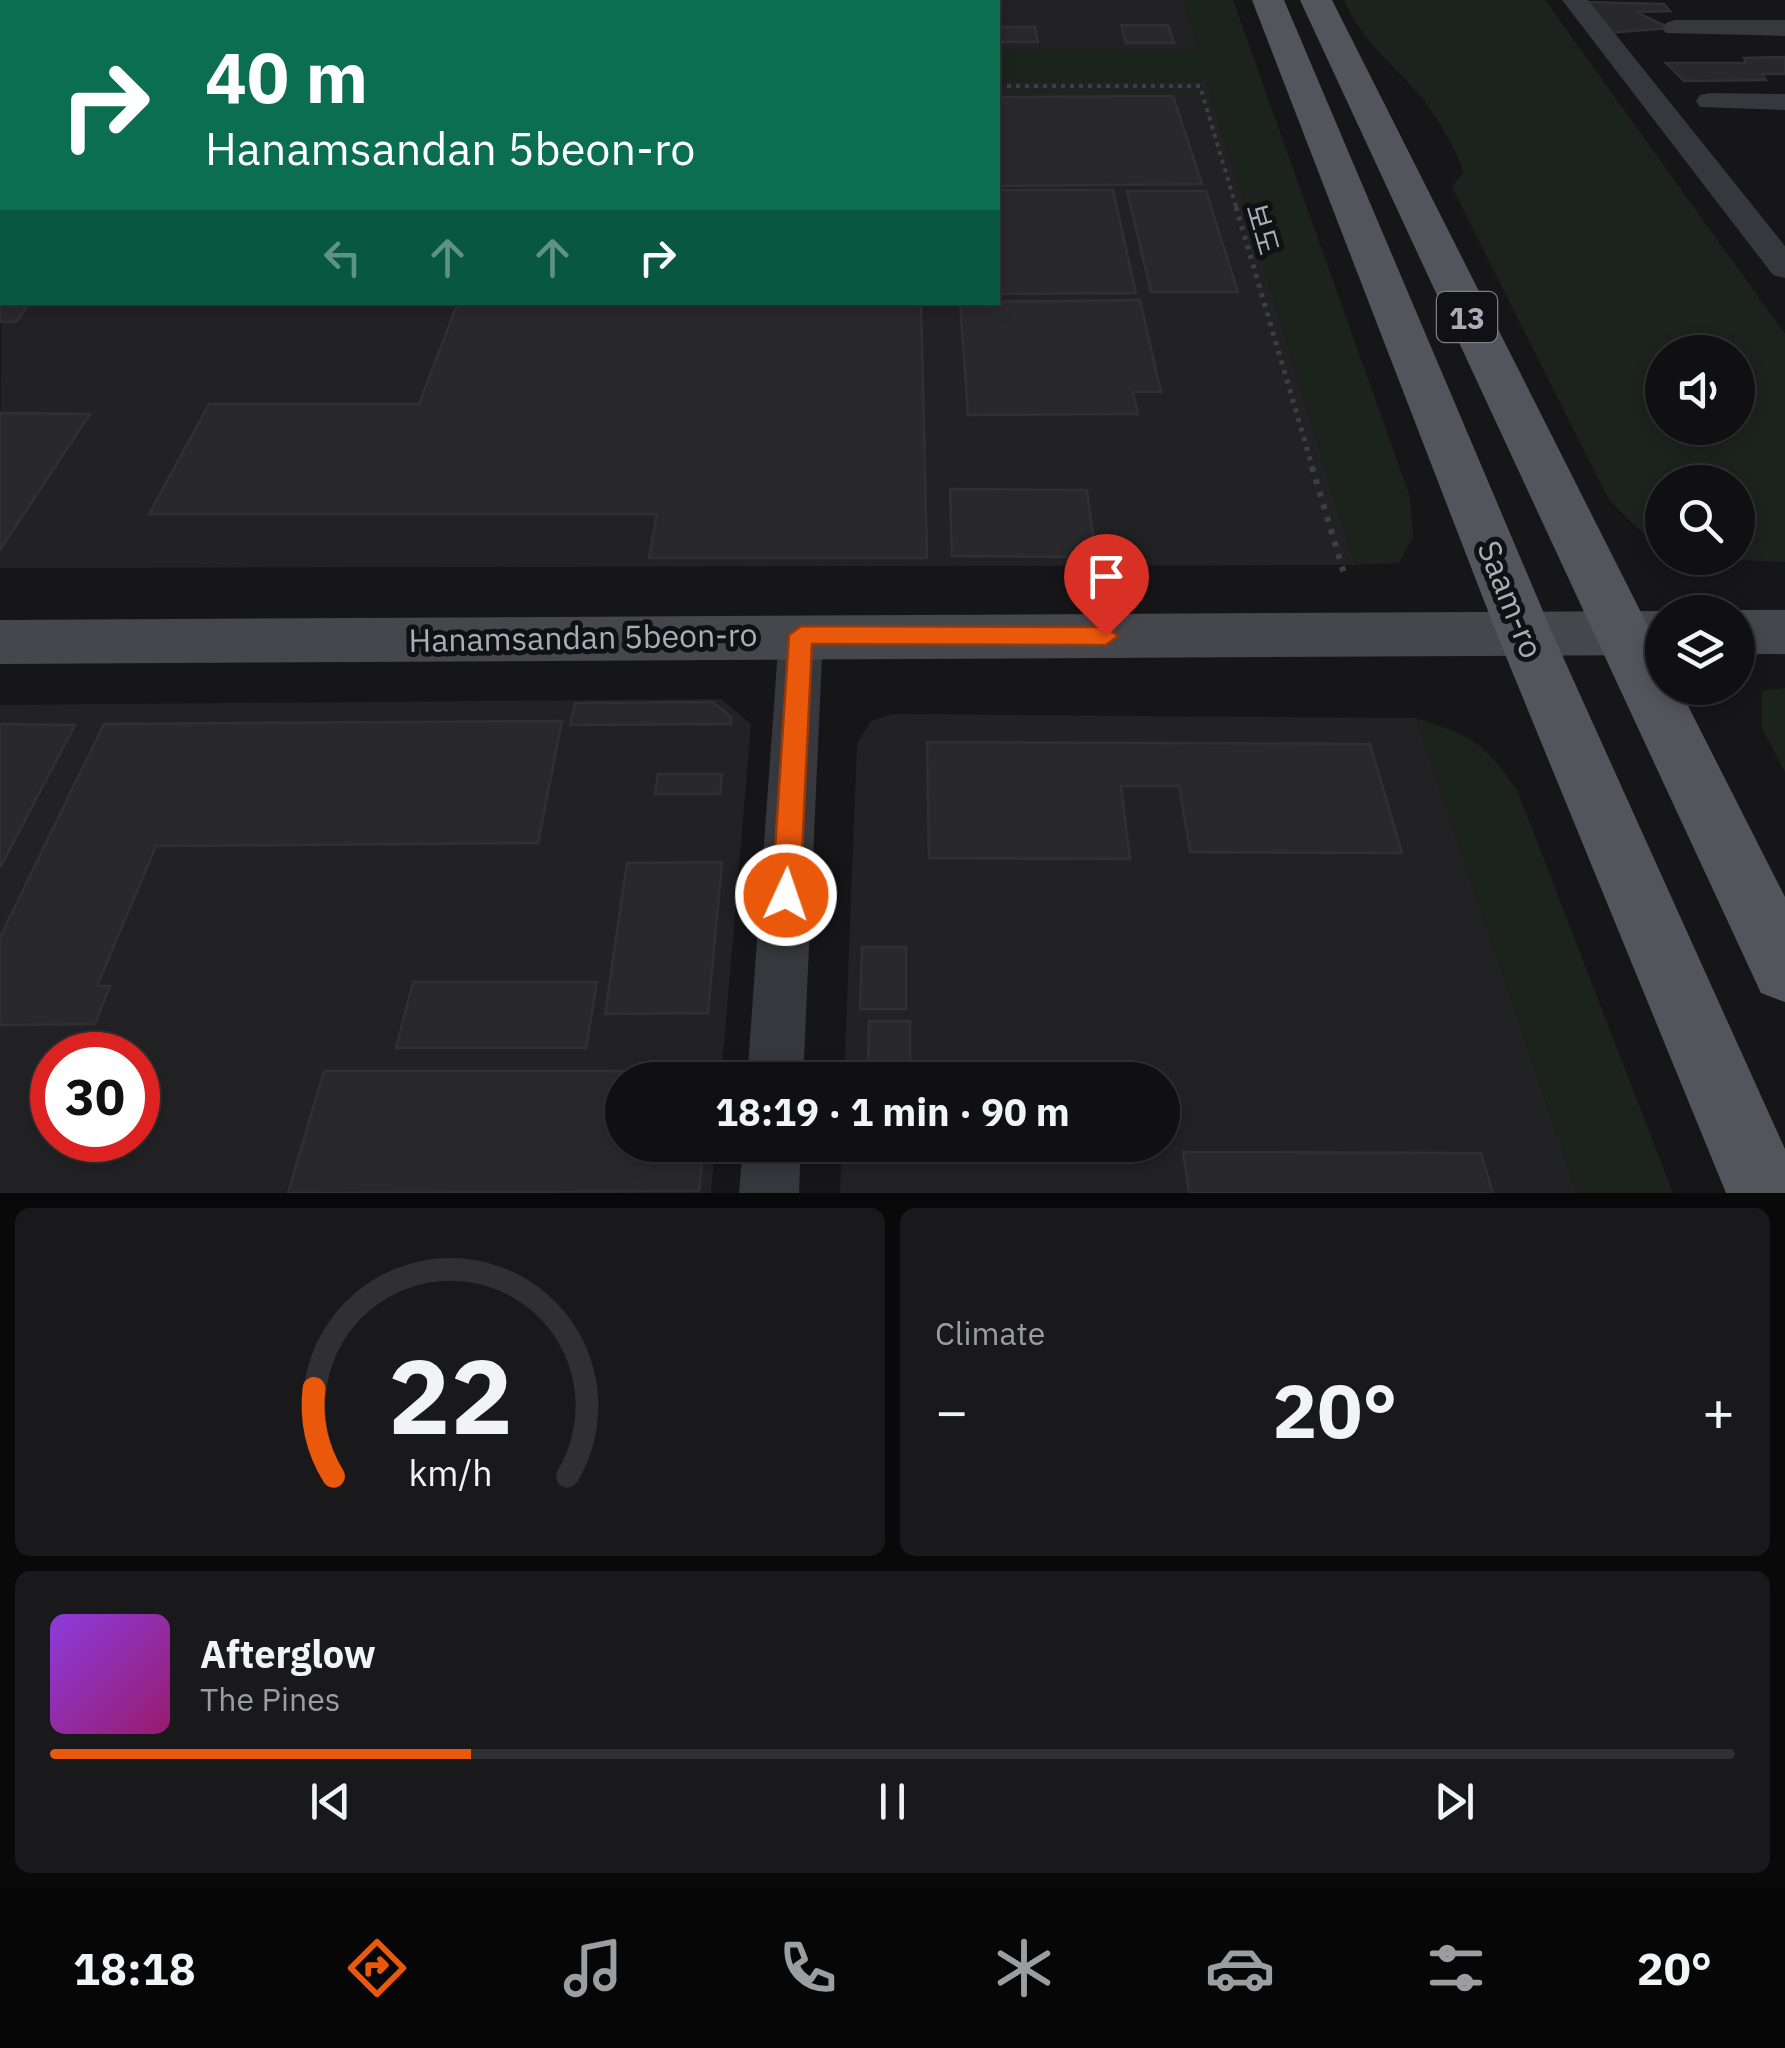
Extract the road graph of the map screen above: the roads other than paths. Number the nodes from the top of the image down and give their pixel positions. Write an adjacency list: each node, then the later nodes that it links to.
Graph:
1 (1268, 0): 13 (main road, Saam-ro / 13)
2 (1316, 0): 11 (main road, 13)
3 (1575, 0): 8 (street)
4 (1675, 28): 5 (street)
5 (1785, 28)
6 (1710, 101): 7 (street)
7 (1785, 102)
8 (1785, 268)
9 (1755, 632): 10 (street)
10 (1785, 632)
11 (1640, 633): 13 (street, Hanamsandan 5beon-ro); 15 (main road, 13)
12 (801, 635): 13 (street, Hanamsandan 5beon-ro); 14 (street, Hanamsandan 5beon-ro); 16 (street)
13 (1526, 636): 19 (main road, Saam-ro / 13)
14 (0, 642)
15 (1785, 970)
16 (776, 1062)
17 (771, 1162): 18 (street)
18 (769, 1193)
19 (1765, 1193)

